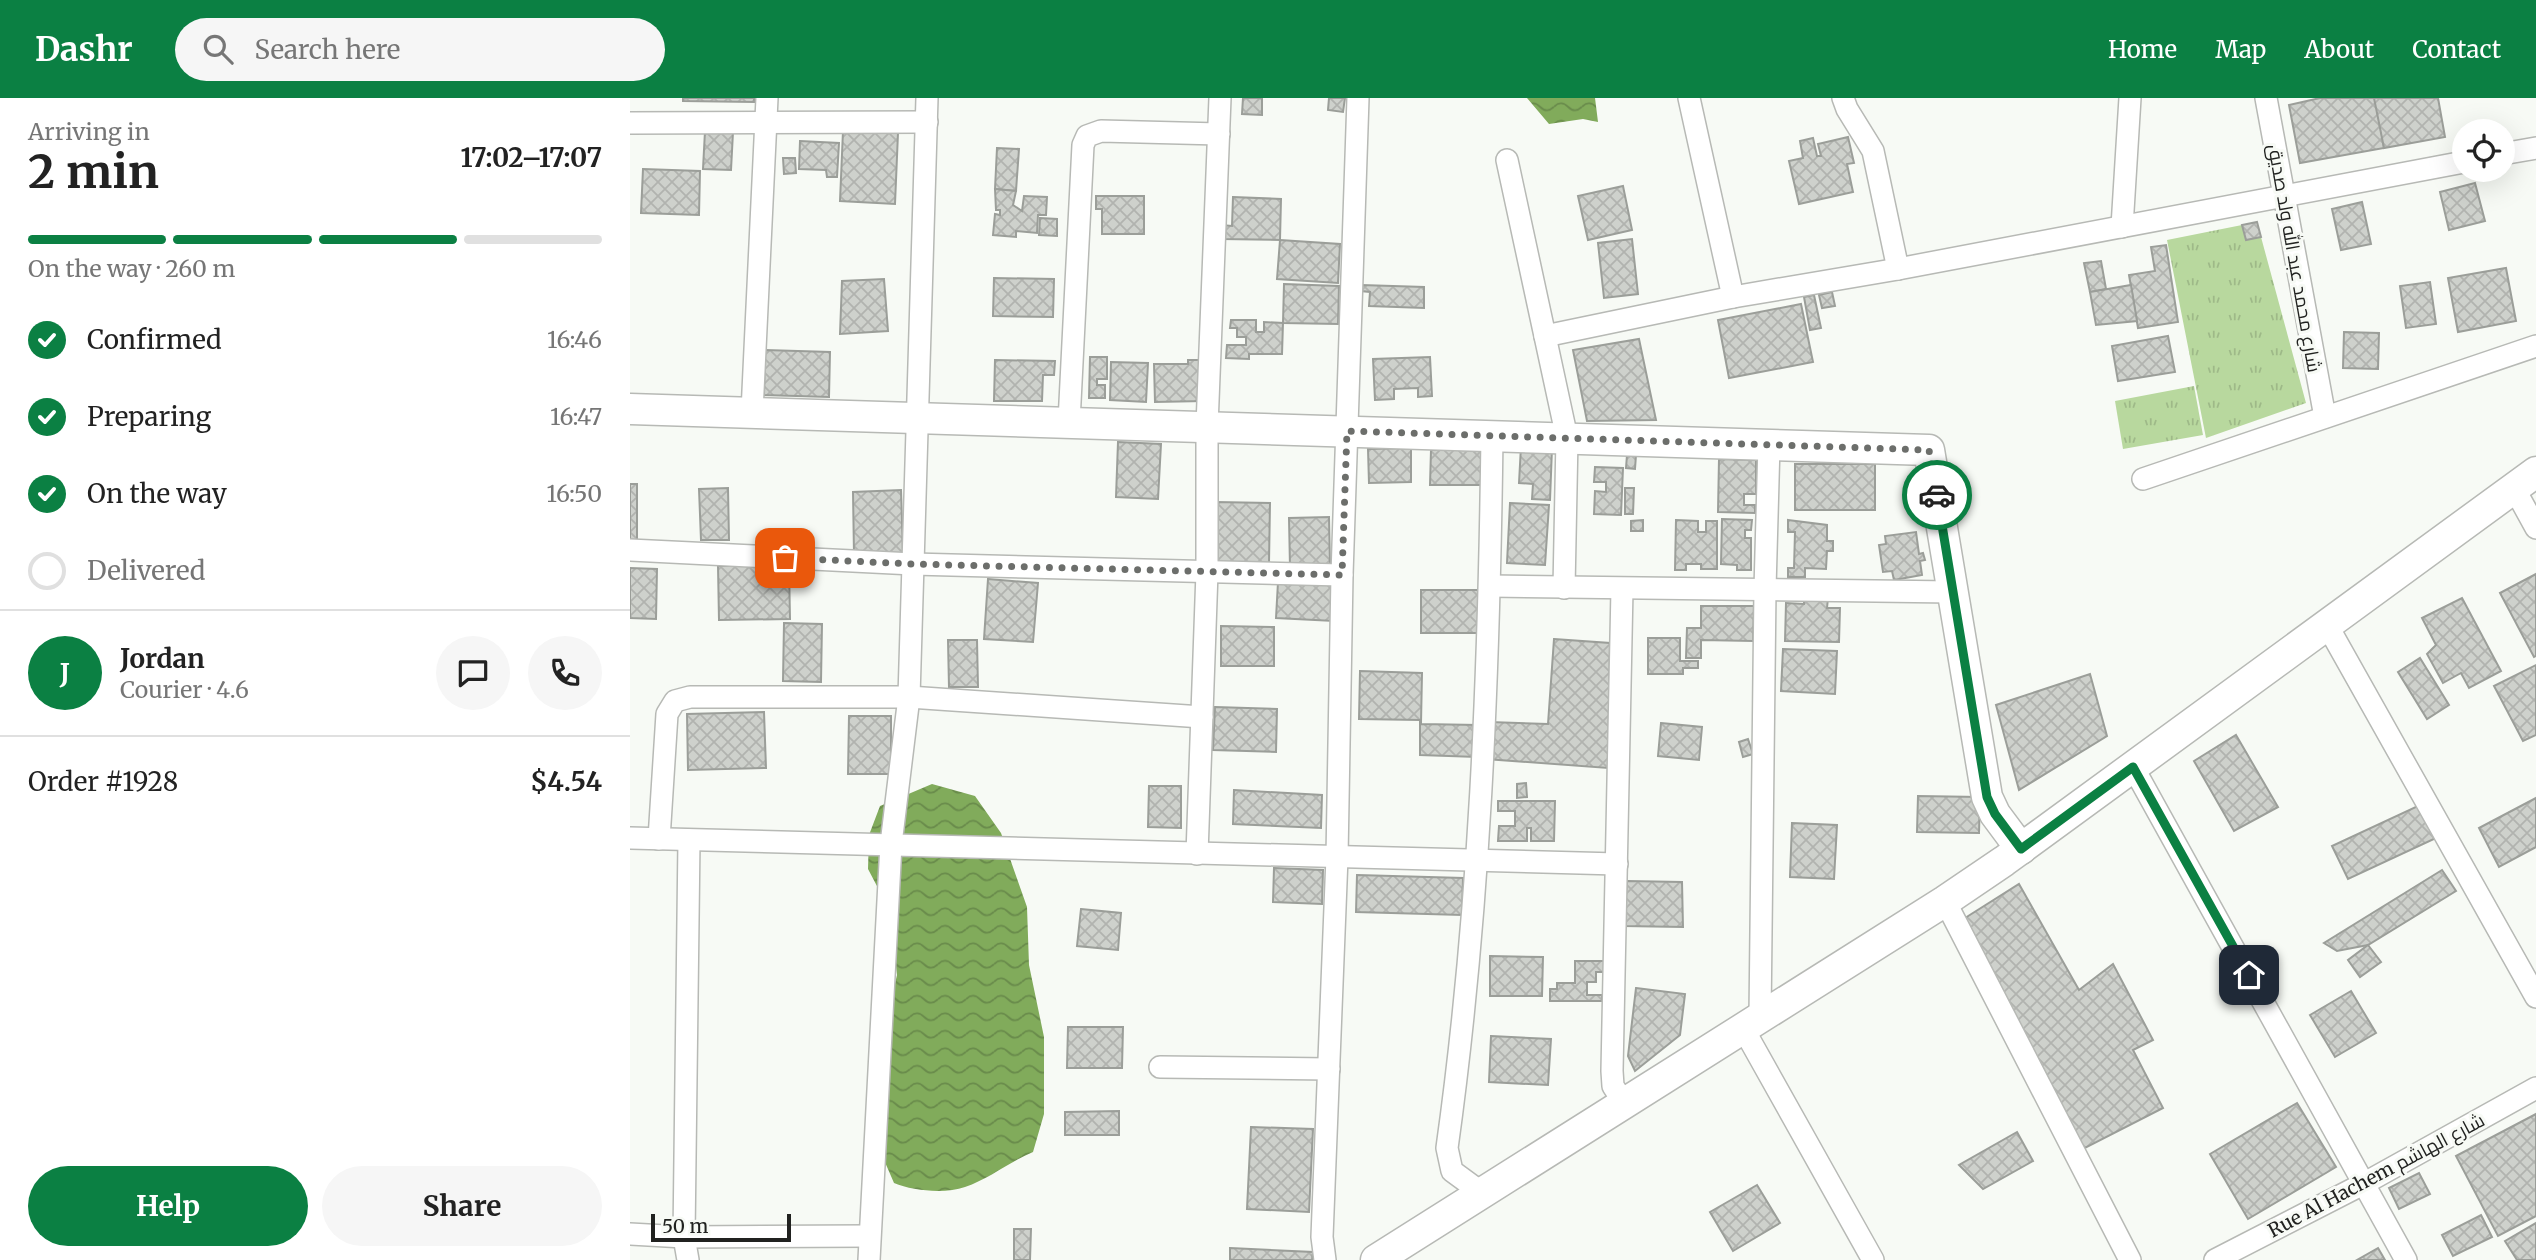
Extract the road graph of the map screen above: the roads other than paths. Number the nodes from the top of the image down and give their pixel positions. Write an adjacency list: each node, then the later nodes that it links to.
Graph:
1 (767, 98): 9 (street)
2 (927, 98): 10 (street)
3 (1220, 98): 12 (street)
4 (1358, 98): 29 (street)
5 (1689, 98): 20 (street)
6 (1843, 98): 19 (street)
7 (2130, 98): 18 (street)
8 (2266, 98): 17 (street, شارع محمد عبد الله ولد صديق)
9 (767, 121): 10 (street); 11 (street); 24 (street)
10 (927, 122): 25 (street)
11 (630, 123)
12 (1219, 134): 27 (street); 28 (street)
13 (2536, 148): 14 (street)
14 (2515, 152)
15 (1507, 160): 21 (street)
16 (2452, 164): 17 (street)
17 (2284, 196): 18 (street); 26 (street, شارع محمد عبد الله ولد صديق)
18 (2122, 227): 19 (street)
19 (1898, 269): 20 (street)
20 (1733, 297): 21 (street)
21 (1545, 336): 31 (street)
22 (2536, 346): 26 (street)
23 (630, 409): 24 (street)
24 (752, 412): 25 (street)
25 (918, 417): 27 (street); 37 (street)
26 (2325, 417): 33 (street)
27 (1069, 422): 28 (street)
28 (1207, 426): 29 (street); 38 (street)
29 (1347, 431): 30 (street); 39 (street)
30 (1492, 436): 31 (street); 40 (street)
31 (1567, 438): 32 (street); 41 (street)
32 (1769, 444): 43 (street); 44 (street)
33 (2143, 480)
34 (2525, 480): 35 (street); 45 (street)
35 (2536, 528)
36 (630, 550): 37 (street)
37 (913, 564): 38 (street); 46 (street)
38 (1207, 572): 39 (street); 47 (street)
39 (1342, 575): 55 (street)
40 (1490, 586): 41 (street); 56 (street)
41 (1564, 588): 42 (street)
42 (1622, 589): 43 (street); 57 (street)
43 (1765, 589): 44 (street); 60 (street)
44 (1953, 592): 53 (street)
45 (2327, 625): 48 (street); 59 (street)
46 (909, 697): 47 (street); 50 (street); 52 (street)
47 (1202, 717): 54 (street)
48 (2133, 767): 53 (street); 65 (street)
49 (630, 838): 50 (street)
50 (659, 839): 51 (street)
51 (689, 840): 52 (street); 69 (street)
52 (891, 844): 54 (street); 68 (street)
53 (2021, 849): 58 (street)
54 (1197, 854): 55 (street)
55 (1337, 857): 56 (street); 62 (street)
56 (1478, 861): 57 (street); 66 (street)
57 (1617, 864): 64 (street)
58 (1945, 901): 60 (street); 75 (street)
59 (2536, 997)
60 (1752, 1022): 64 (street); 74 (street)
61 (1160, 1067): 62 (street)
62 (1329, 1069): 72 (street)
63 (2536, 1088): 65 (street, Rue Al Hachem شارع الهاشم)
64 (1624, 1103): 66 (street)
65 (2365, 1183): 76 (street, Rue Al Hachem شارع الهاشم); 77 (street)
66 (1482, 1193): 73 (street)
67 (630, 1234): 69 (street)
68 (869, 1236): 69 (street); 71 (street)
69 (684, 1237): 70 (street)
70 (688, 1260)
71 (869, 1260)
72 (1325, 1260)
73 (1376, 1260)
74 (1873, 1260)
75 (2130, 1260)
76 (2215, 1260)
77 (2406, 1260)

